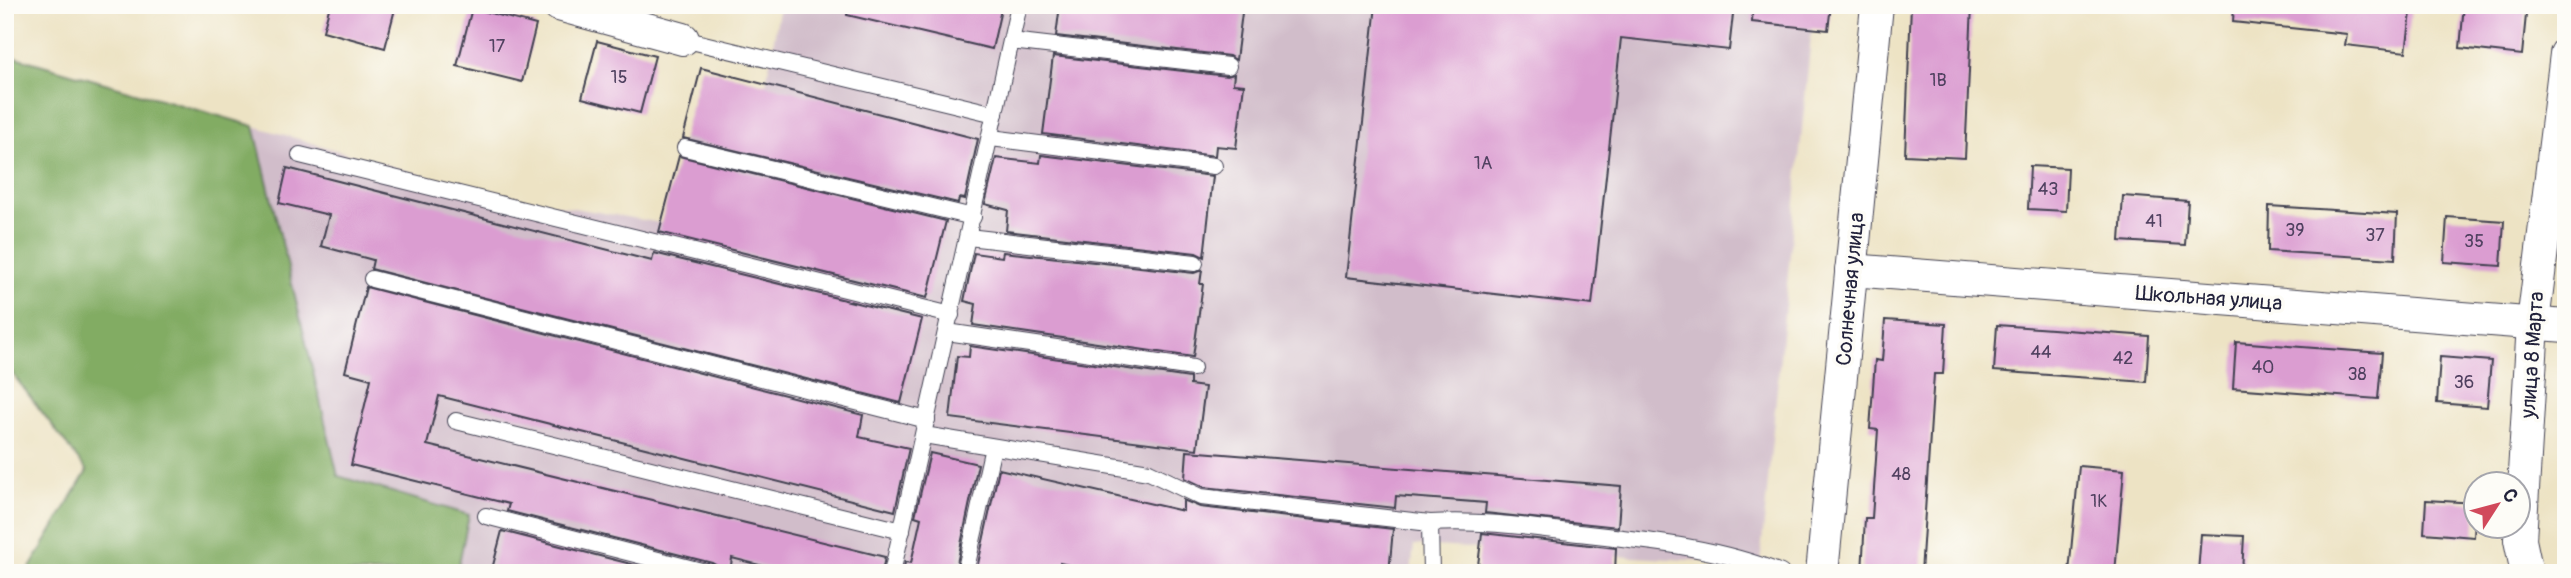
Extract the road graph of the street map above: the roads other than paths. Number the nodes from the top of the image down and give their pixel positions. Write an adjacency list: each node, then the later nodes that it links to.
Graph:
1 (559, 5): 4 (street)
2 (1019, 5): 6 (lane)
3 (1877, 5): 17 (street, Солнечная улица)
4 (612, 12): 5 (street)
5 (683, 39): 9 (lane)
6 (1011, 41): 8 (lane); 9 (lane)
7 (2566, 54): 20 (street, улица 8 Марта)
8 (1228, 66)
9 (995, 114): 10 (lane)
10 (991, 138): 13 (lane); 14 (lane)
11 (685, 148): 14 (lane)
12 (300, 155): 19 (lane)
13 (1214, 166)
14 (973, 217): 15 (lane)
15 (968, 237): 16 (lane); 19 (lane)
16 (1195, 263)
17 (1851, 270): 20 (street, Школьная улица); 35 (street, Солнечная улица)
18 (372, 279): 25 (lane)
19 (951, 315): 22 (lane)
20 (2533, 323): 21 (street, Школьная улица); 36 (street, улица 8 Марта)
21 (2566, 326)
22 (947, 331): 23 (lane); 25 (lane)
23 (1193, 368)
24 (456, 421): 29 (lane)
25 (925, 427): 26 (lane); 29 (lane)
26 (993, 447): 28 (lane); 32 (lane)
27 (486, 516): 30 (lane)
28 (1430, 523): 33 (lane); 34 (lane)
29 (902, 531): 31 (lane)
30 (709, 573)
31 (892, 573)
32 (965, 573)
33 (1431, 573)
34 (1781, 573)
35 (1822, 573)
36 (2528, 573)

